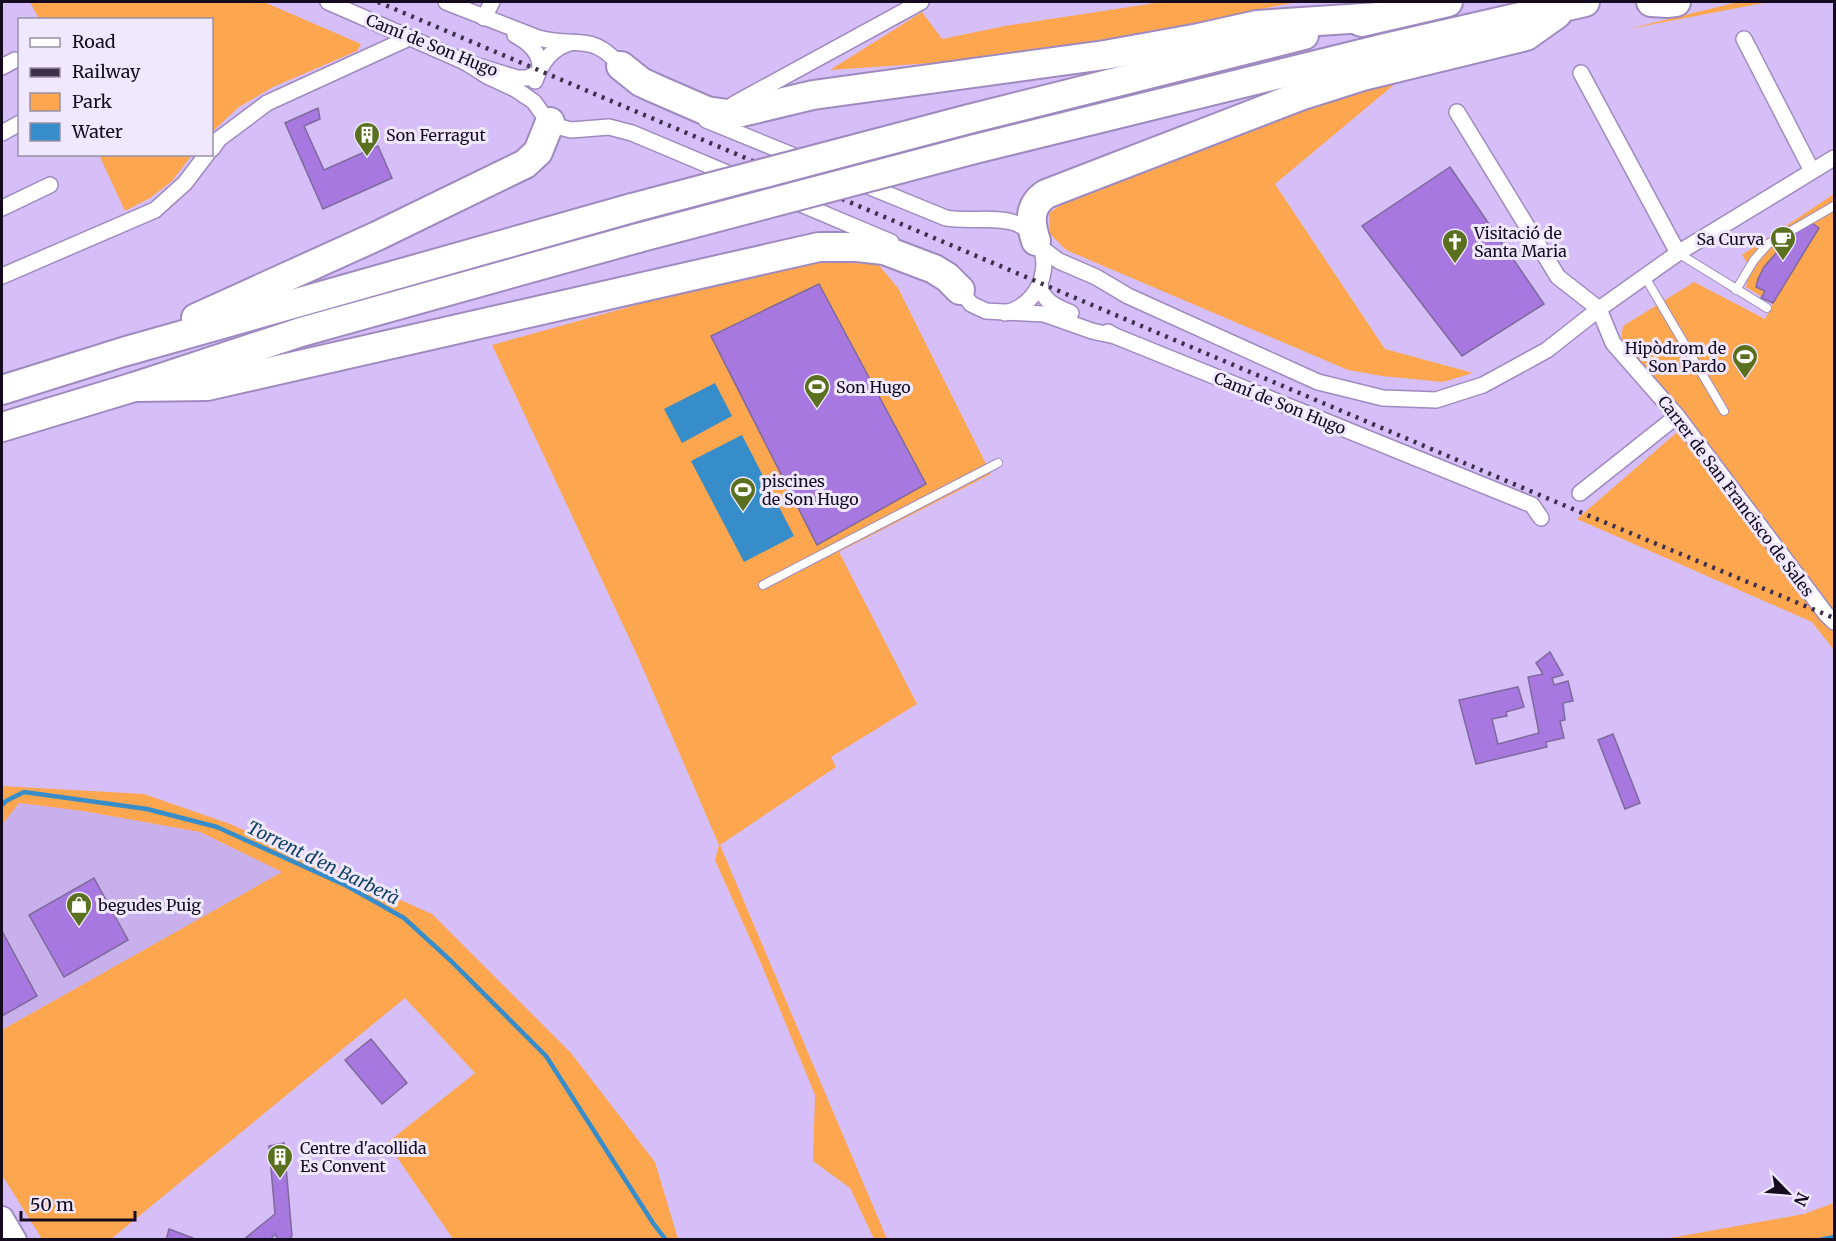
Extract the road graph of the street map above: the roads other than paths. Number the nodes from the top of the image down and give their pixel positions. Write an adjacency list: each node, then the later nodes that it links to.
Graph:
1 (328, 2): 11 (street, Camí de Son Hugo)
2 (446, 2): 10 (street)
3 (492, 2): 10 (street)
4 (921, 2): 18 (street)
5 (1448, 2): 9 (highway)
6 (1651, 2): 7 (highway)
7 (1676, 2)
8 (1578, 3): 30 (highway); 43 (highway, bridge)
9 (1379, 17): 15 (highway); 42 (highway, bridge)
10 (484, 18): 13 (street); 16 (street)
11 (410, 38): 14 (street, Camí de Son Hugo); 23 (street)
12 (1744, 39): 26 (street)
13 (579, 42): 15 (street); 16 (street)
14 (465, 62): 16 (street, Camí de Son Hugo); 20 (street)
15 (621, 66): 30 (street)
16 (539, 70): 20 (street)
17 (1581, 73): 31 (street)
18 (734, 104)
19 (1457, 112): 39 (street, Carrer de San Francisco de Sales)
20 (544, 116): 35 (street); 42 (highway)
21 (18, 124): 22 (street)
22 (2, 133)
23 (213, 148)
24 (205, 156): 32 (street)
25 (1834, 158): 26 (street)
26 (1812, 171): 31 (street)
27 (50, 185): 29 (street)
28 (1834, 206): 36 (lane)
29 (2, 208)
30 (1038, 244): 34 (street); 37 (street)
31 (1678, 254): 33 (street); 36 (lane)
32 (2, 276)
33 (1645, 277): 39 (street); 45 (lane)
34 (1041, 282): 37 (street); 40 (street); 41 (street, Camí de Son Hugo)
35 (960, 290): 40 (street); 43 (highway)
36 (1736, 290): 38 (lane)
37 (1128, 296): 39 (street)
38 (1767, 308)
39 (1599, 309): 46 (street, Carrer de San Francisco de Sales)
40 (1005, 313): 41 (street)
41 (1115, 336): 50 (street, Camí de Son Hugo)
42 (123, 352): 44 (highway)
43 (134, 387): 47 (highway)
44 (2, 390)
45 (1724, 411)
46 (1677, 416): 49 (street); 52 (street, Carrer de San Francisco de Sales)
47 (2, 428)
48 (998, 463): 51 (lane)
49 (1580, 493)
50 (1541, 518)
51 (763, 585)
52 (1834, 622)

